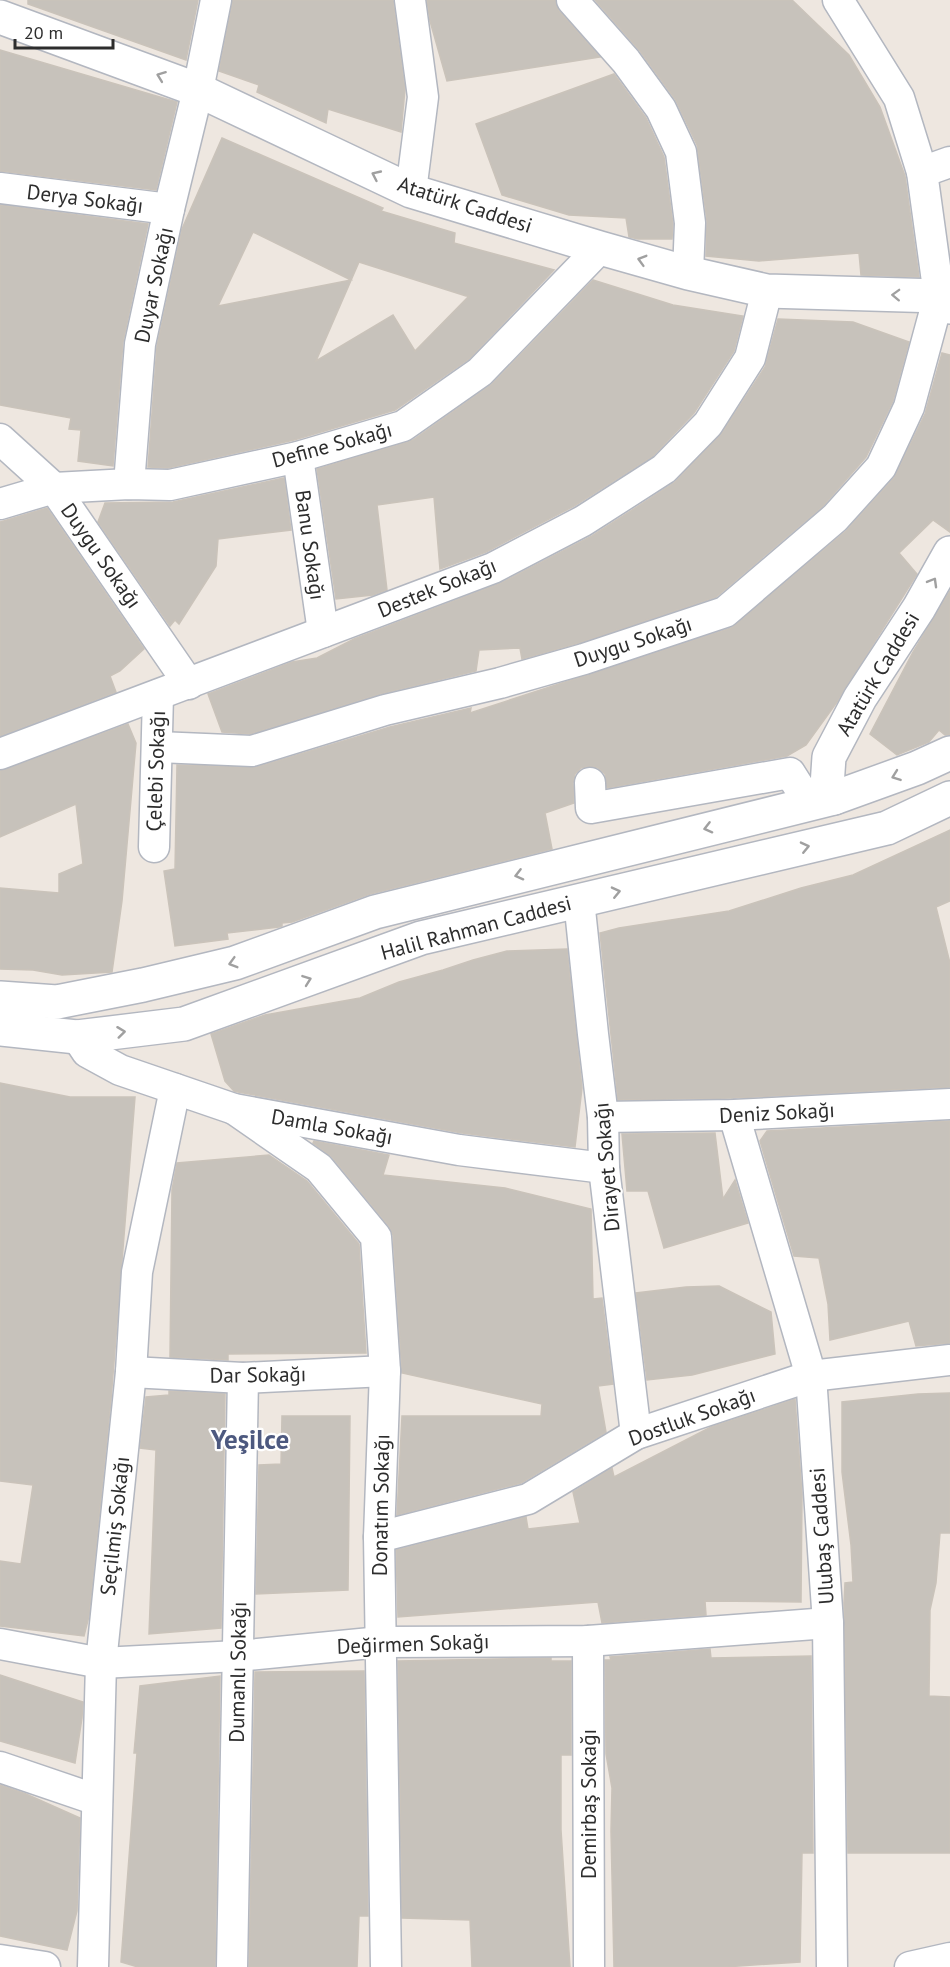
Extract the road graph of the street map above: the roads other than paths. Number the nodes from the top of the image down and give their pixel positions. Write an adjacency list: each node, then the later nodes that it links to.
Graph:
1 (216, 0): 6 (street, Duyar Sokağı)
2 (410, 0): 10 (street)
3 (572, 0): 13 (street)
4 (838, 0): 8 (street)
5 (0, 17): 6 (street, Atatürk Caddesi, one-way to 5)
6 (198, 90): 10 (street, Atatürk Caddesi, one-way to 6); 11 (street, Duyar Sokağı)
7 (950, 162): 8 (street)
8 (922, 172): 15 (street)
9 (0, 188): 11 (street, Derya Sokağı)
10 (411, 191): 12 (street, Atatürk Caddesi)
11 (169, 209): 18 (street, Duyar Sokağı)
12 (600, 248): 13 (street, Atatürk Caddesi, one-way to 12); 17 (street, Define Sokağı)
13 (688, 273): 14 (street, Atatürk Caddesi)
14 (768, 291): 15 (street, Atatürk Caddesi, one-way to 14); 22 (street, Destek Sokağı)
15 (946, 299): 25 (street, Duygu Sokağı)
16 (0, 439): 19 (street, Duygu Sokağı)
17 (298, 457): 18 (street, Define Sokağı); 22 (street, Banu Sokağı)
18 (129, 483): 19 (street, Define Sokağı)
19 (54, 488): 20 (street, Define Sokağı); 23 (street, Duygu Sokağı)
20 (0, 504)
21 (950, 553): 30 (street, Atatürk Caddesi, one-way to 21)
22 (323, 632): 23 (street, Destek Sokağı)
23 (189, 684): 24 (street, Destek Sokağı)
24 (158, 695): 25 (street, Çelebi Sokağı); 27 (street, Destek Sokağı)
25 (158, 747): 31 (street, Çelebi Sokağı)
26 (950, 753): 30 (street, Halil Rahman Caddesi, one-way to 30)
27 (0, 754)
28 (590, 783): 30 (street)
29 (950, 798): 32 (street, Halil Rahman Caddesi, one-way to 29)
30 (822, 800): 33 (street, Halil Rahman Caddesi, one-way to 33)
31 (154, 847)
32 (579, 900): 35 (street, Halil Rahman Caddesi, one-way to 32); 40 (street, Dirayet Sokağı)
33 (0, 998)
34 (0, 1029): 35 (street, Halil Rahman Caddesi)
35 (77, 1037): 36 (street, Damla Sokağı)
36 (175, 1089): 38 (street, Damla Sokağı); 44 (street, Seçilmiş Sokağı)
37 (950, 1104): 39 (street, Deniz Sokağı)
38 (234, 1109): 41 (street, Damla Sokağı); 43 (street, Donatım Sokağı)
39 (734, 1115): 40 (street, Deniz Sokağı); 45 (street, Ulubaş Caddesi)
40 (603, 1117): 41 (street, Dirayet Sokağı)
41 (604, 1168): 47 (street, Dirayet Sokağı)
42 (950, 1360): 45 (street, Dostluk Sokağı)
43 (385, 1371): 46 (street, Dar Sokağı); 48 (street, Donatım Sokağı)
44 (131, 1372): 46 (street, Dar Sokağı); 54 (street, Seçilmiş Sokağı)
45 (811, 1376): 47 (street, Dostluk Sokağı); 49 (street, Ulubaş Caddesi)
46 (243, 1378): 53 (street, Dumanlı Sokağı)
47 (636, 1434): 48 (street, Dostluk Sokağı)
48 (379, 1537): 51 (street, Donatım Sokağı)
49 (828, 1623): 50 (street, Değirmen Sokağı); 64 (street, Ulubaş Caddesi)
50 (588, 1641): 51 (street, Değirmen Sokağı); 63 (street, Demirbaş Sokağı)
51 (381, 1642): 53 (street, Değirmen Sokağı); 62 (street, Donatım Sokağı)
52 (0, 1644): 54 (street, Değirmen Sokağı)
53 (238, 1656): 54 (street, Değirmen Sokağı); 61 (street, Dumanlı Sokağı)
54 (101, 1663): 56 (street, Seçilmiş Sokağı)
55 (0, 1767): 56 (street)
56 (97, 1800): 60 (street, Seçilmiş Sokağı)
57 (950, 1958): 65 (street)
58 (0, 1960): 59 (street)
59 (45, 1967)
60 (93, 1967)
61 (232, 1967)
62 (386, 1967)
63 (590, 1967)
64 (832, 1967)
65 (910, 1967)

